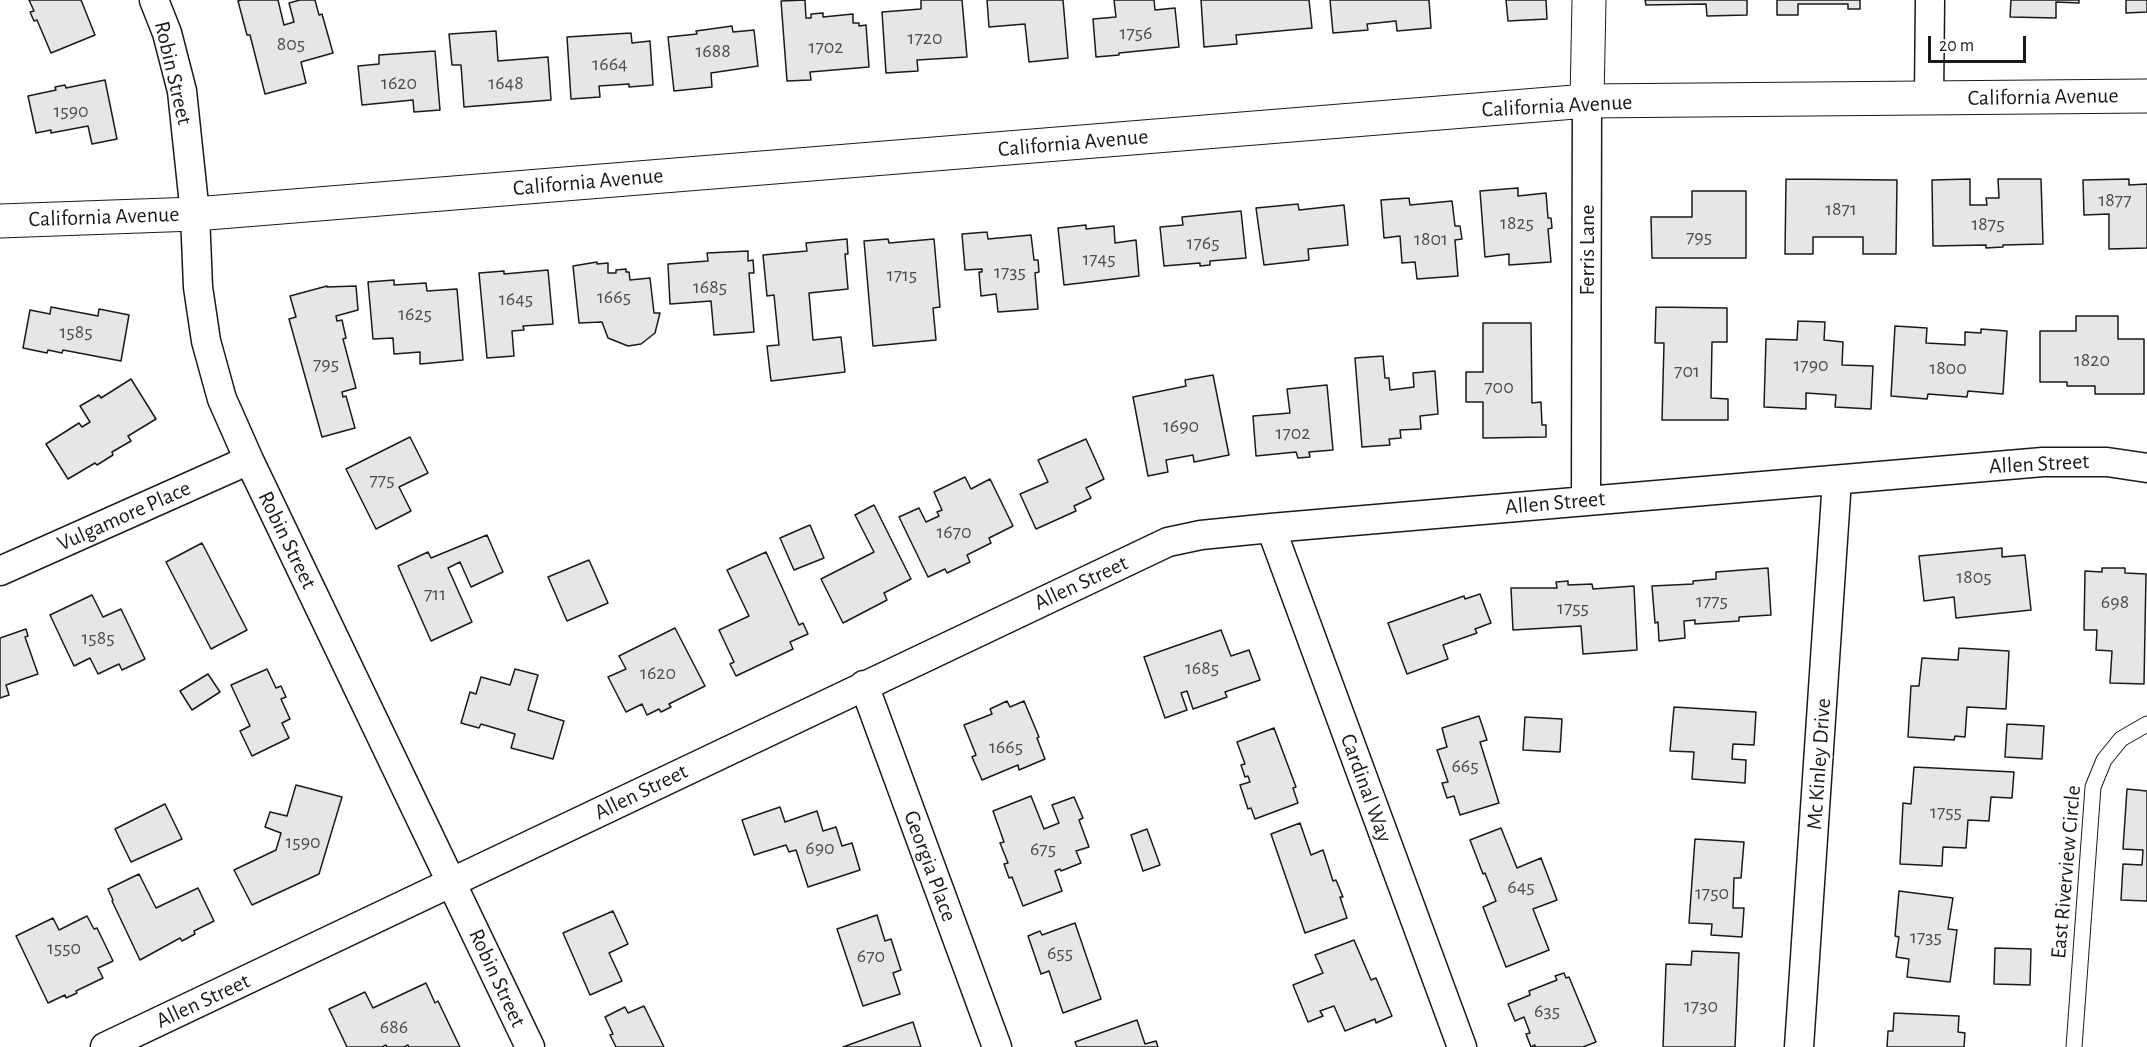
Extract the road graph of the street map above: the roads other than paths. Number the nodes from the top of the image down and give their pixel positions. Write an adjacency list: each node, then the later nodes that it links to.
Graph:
1 (154, 0): 7 (street, Robin Street)
2 (1589, 0): 6 (street, Ferris Lane)
3 (1930, 0): 5 (street)
4 (2147, 96): 5 (street, California Avenue)
5 (1929, 98): 6 (street, California Avenue)
6 (1587, 101): 7 (street, California Avenue); 12 (street, Ferris Lane)
7 (195, 214): 8 (street, California Avenue); 9 (street, Robin Street)
8 (0, 221)
9 (249, 460): 14 (street, Vulgamore Place); 17 (street, Robin Street)
10 (2147, 468): 11 (street, Allen Street)
11 (1837, 480): 12 (street, Allen Street); 22 (street, Mc Kinley Drive)
12 (1586, 500): 13 (street, Allen Street)
13 (1271, 528): 15 (street, Allen Street); 21 (street, Cardinal Way)
14 (0, 571)
15 (864, 685): 17 (street, Allen Street); 20 (street, Georgia Place)
16 (2147, 724): 23 (lane, East Riverview Circle)
17 (451, 882): 18 (street, Allen Street); 19 (street, Robin Street)
18 (105, 1047)
19 (530, 1047)
20 (997, 1047)
21 (1462, 1047)
22 (1799, 1047)
23 (2074, 1047)

